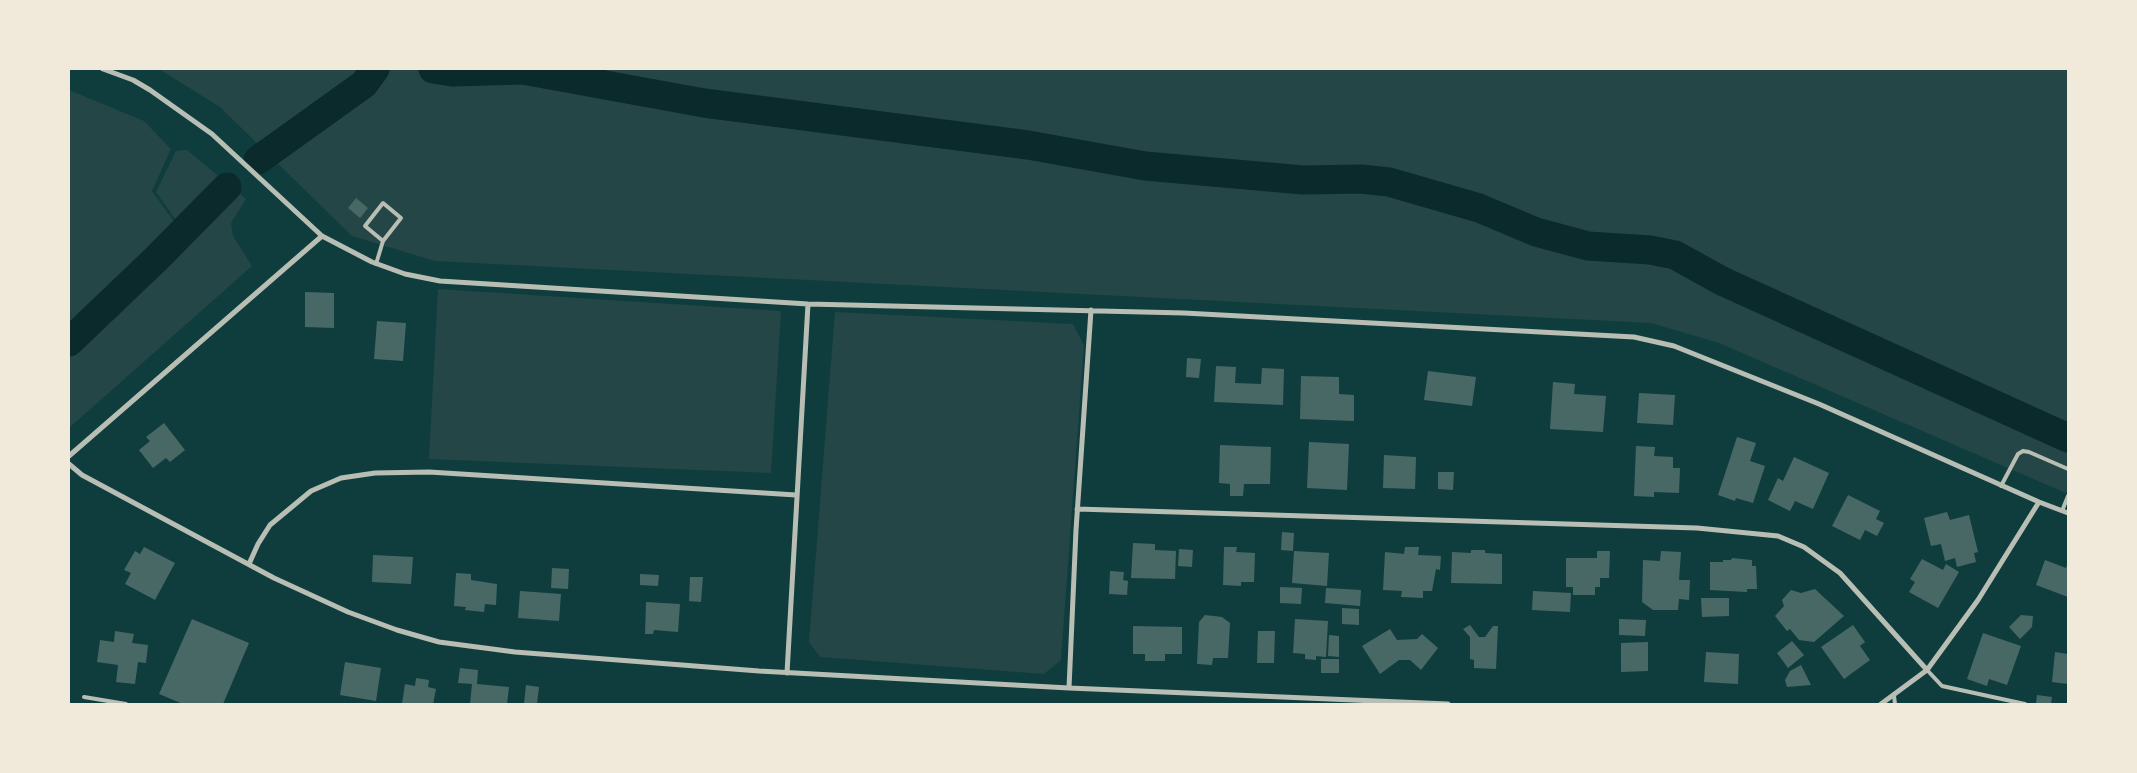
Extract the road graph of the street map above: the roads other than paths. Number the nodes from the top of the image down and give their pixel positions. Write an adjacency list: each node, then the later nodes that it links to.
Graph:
1 (103, 69): 2 (street)
2 (322, 236): 4 (street); 7 (street)
3 (383, 240): 3 (lane); 4 (lane)
4 (376, 264): 5 (street)
5 (808, 304): 6 (street); 11 (street)
6 (1091, 310): 10 (street); 14 (street)
7 (69, 456)
8 (69, 464): 16 (street)
9 (2068, 469): 10 (lane)
10 (2001, 486): 13 (street)
11 (796, 495): 16 (street); 18 (street)
12 (2068, 496): 15 (lane)
13 (2038, 502): 15 (street); 17 (street)
14 (1078, 509): 17 (street); 19 (street)
15 (2065, 512)
16 (249, 564): 18 (street)
17 (1927, 670): 20 (street); 26 (lane)
18 (787, 673): 19 (street)
19 (1069, 688): 23 (street)
20 (1894, 696): 24 (street); 25 (lane)
21 (84, 697): 22 (lane)
22 (126, 704)
23 (1448, 704)
24 (1881, 704)
25 (1895, 704)
26 (2025, 704)

